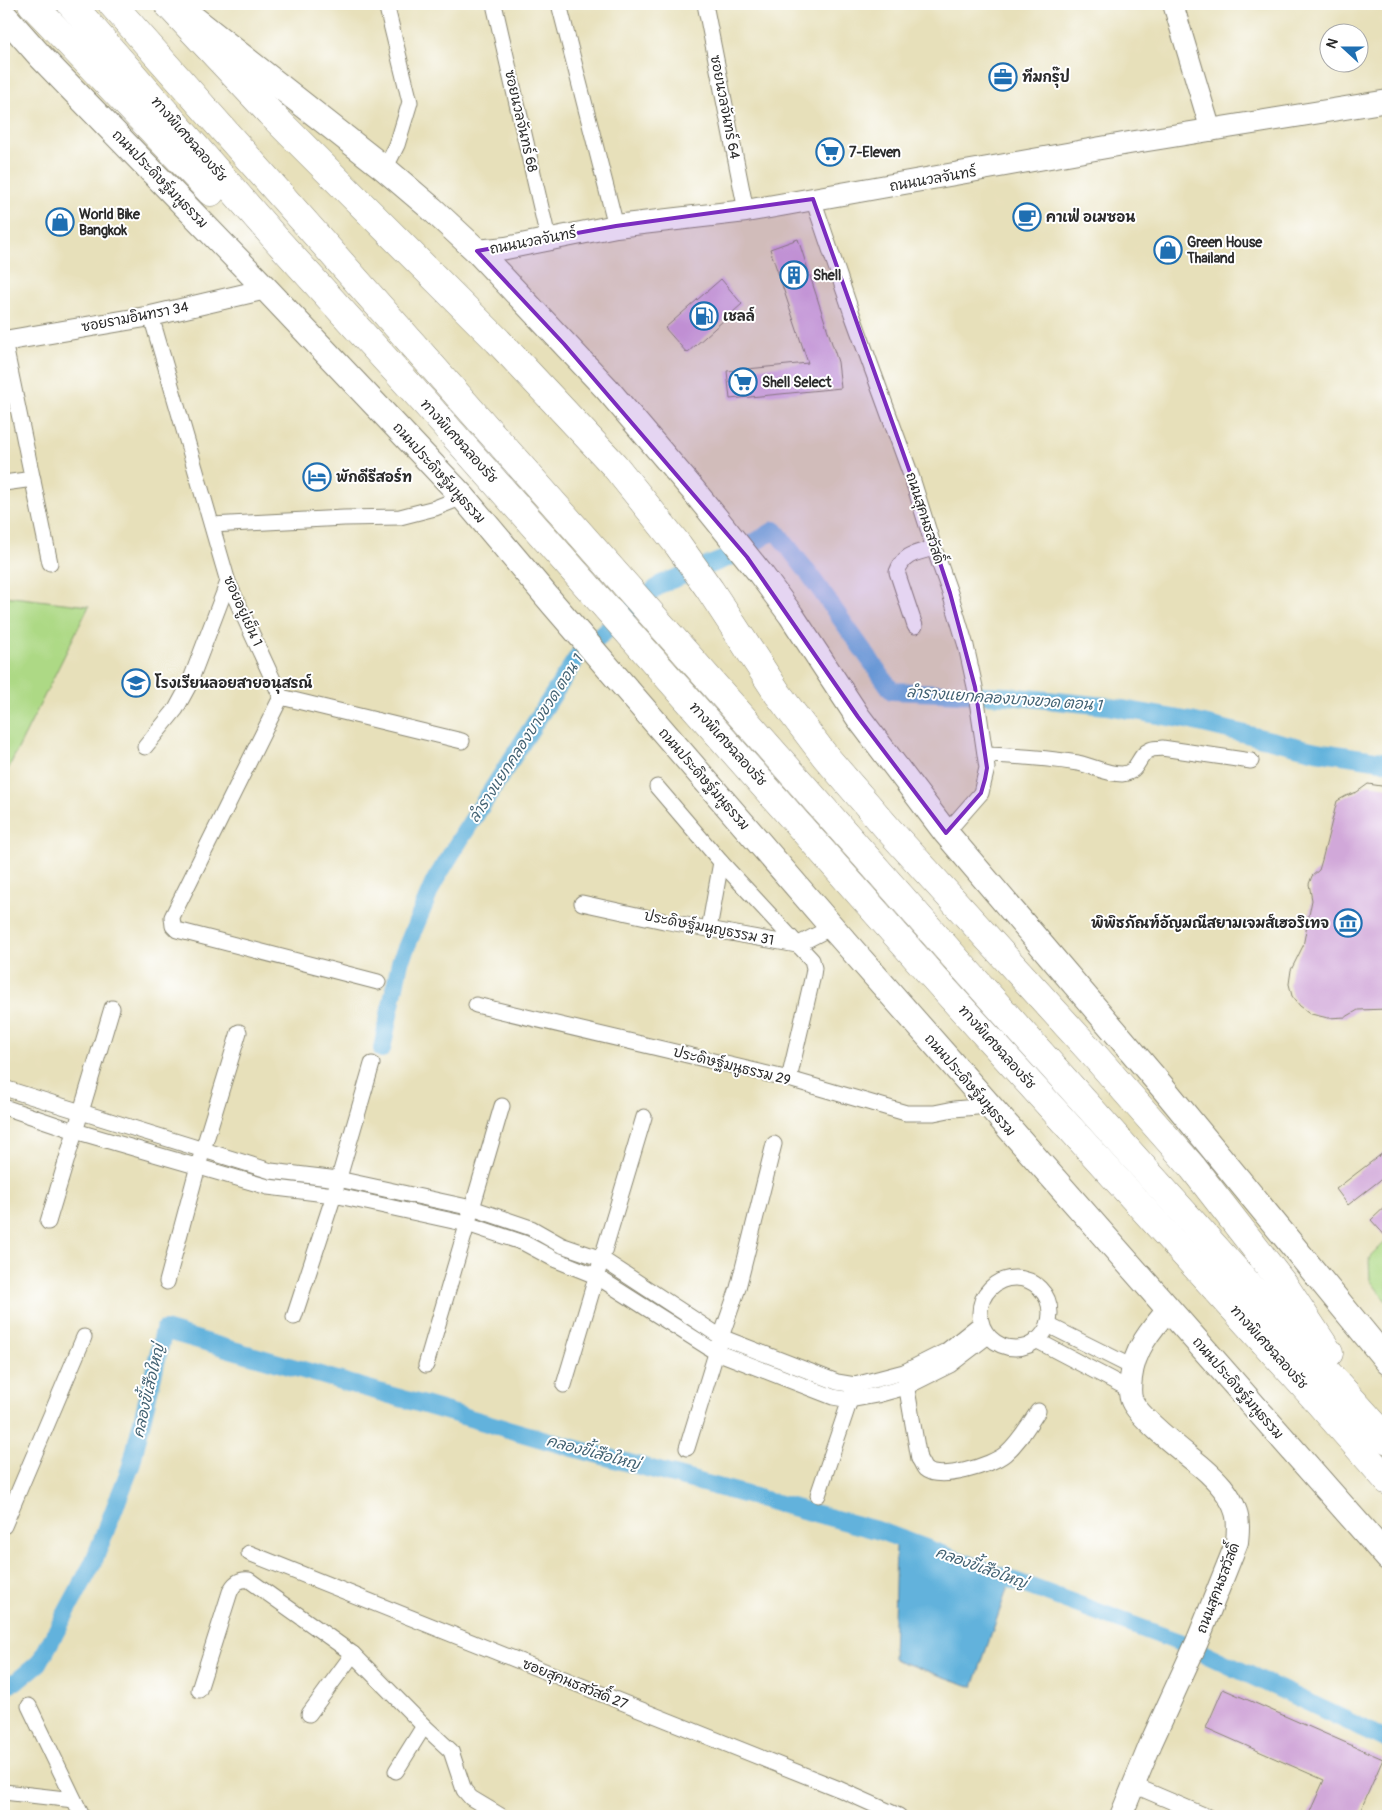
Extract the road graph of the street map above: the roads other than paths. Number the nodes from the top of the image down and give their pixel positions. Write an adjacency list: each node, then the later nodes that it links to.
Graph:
1 (32, 4): 18 (highway)
2 (71, 4): 18 (highway, ทางพิเศษฉลองรัช)
3 (112, 4): 85 (highway, ทางพิเศษฉลองรัช)
4 (168, 4): 85 (highway)
5 (175, 4): 14 (main road)
6 (386, 4): 14 (street)
7 (494, 4): 19 (street, ซอยนวลจันทร์ 68)
8 (559, 4): 17 (street)
9 (705, 4): 16 (street, ซอยนวลจันทร์ 64)
10 (1173, 4): 13 (street)
11 (4, 15): 21 (main road, ถนนประดิษฐ์มนูธรรม)
12 (1388, 101): 13 (main road, ถนนนวลจันทร์)
13 (1211, 130): 15 (main road, ถนนนวลจันทร์)
14 (385, 168): 20 (main road)
15 (813, 199): 16 (main road, ถนนนวลจันทร์); 28 (street, ถนนสุคนธสวัสดิ์)
16 (746, 211): 17 (main road, ถนนนวลจันทร์)
17 (616, 226): 19 (main road, ถนนนวลจันทร์)
18 (275, 238): 87 (highway, ทางพิเศษฉลองรัช)
19 (548, 238): 20 (main road, ถนนนวลจันทร์)
20 (477, 251): 38 (main road)
21 (266, 289): 22 (street, ซอยรามอินทรา 34); 26 (main road, ถนนประดิษฐ์มนูธรรม)
22 (150, 316): 23 (street, ซอยรามอินทรา 34); 27 (street, ซอยอยู่เย็น 1)
23 (4, 341): 24 (street)
24 (33, 479): 25 (street); 29 (street)
25 (4, 483)
26 (463, 497): 27 (street); 41 (main road, ถนนประดิษฐ์มนูธรรม)
27 (212, 525): 30 (street, ซอยอยู่เย็น 1)
28 (934, 548): 31 (street); 35 (street, ถนนสุคนธสวัสดิ์)
29 (50, 564)
30 (228, 582): 32 (street, ซอยอยู่เย็น 1); 34 (street)
31 (915, 626)
32 (281, 697): 33 (street); 44 (street)
33 (462, 741)
34 (145, 747)
35 (986, 756): 36 (street); 38 (street, ถนนสุคนธสวัสดิ์)
36 (1250, 761)
37 (657, 788): 39 (street)
38 (946, 833): 76 (main road)
39 (721, 862): 42 (street); 43 (street)
40 (582, 903): 42 (street, ประดิษฐ์มนูญธรรม 31)
41 (832, 927): 43 (street); 52 (main road, ถนนประดิษฐ์มนูธรรม)
42 (709, 929): 43 (street, ประดิษฐ์มนูญธรรม 31)
43 (797, 945): 49 (street)
44 (378, 982)
45 (476, 1005): 49 (street, ประดิษฐ์มนูธรรม 29)
46 (112, 1008): 54 (street)
47 (239, 1032): 58 (street)
48 (372, 1064): 60 (street)
49 (789, 1079): 52 (street, ประดิษฐ์มนูธรรม 29)
50 (4, 1088): 54 (street)
51 (502, 1106): 62 (street)
52 (988, 1106): 68 (main road, ถนนประดิษฐ์มนูธรรม)
53 (4, 1107): 56 (street)
54 (81, 1112): 56 (street); 58 (street)
55 (644, 1117): 65 (street)
56 (75, 1130): 59 (street); 63 (street)
57 (774, 1144): 73 (street)
58 (203, 1151): 59 (street); 60 (street)
59 (198, 1166): 61 (street); 67 (street)
60 (338, 1179): 61 (street); 62 (street)
61 (334, 1195): 64 (street); 69 (street)
62 (472, 1208): 64 (street); 65 (street)
63 (48, 1222)
64 (467, 1224): 66 (street); 77 (street)
65 (602, 1259): 66 (street); 73 (street)
66 (596, 1276): 75 (street); 80 (street)
67 (167, 1282)
68 (1169, 1309): 78 (main road); 92 (main road, ถนนประดิษฐ์มนูธรรม)
69 (294, 1317)
70 (1048, 1325): 71 (street); 74 (street); 78 (street)
71 (984, 1329): 74 (street); 79 (street)
72 (84, 1337): 89 (street)
73 (721, 1337): 75 (street); 81 (street)
74 (1036, 1340): 82 (street)
75 (716, 1352): 83 (street); 86 (street)
76 (1388, 1362)
77 (426, 1365)
78 (1132, 1367): 82 (main road)
79 (905, 1379): 81 (street); 83 (street); 84 (street)
80 (564, 1384)
81 (855, 1384): 83 (street)
82 (1129, 1389): 99 (main road, ถนนสุคนธสวัสดิ์)
83 (850, 1400): 88 (street)
84 (1038, 1411)
85 (1383, 1434)
86 (687, 1448)
87 (1388, 1481)
88 (818, 1495)
89 (9, 1498): 90 (street)
90 (4, 1526)
91 (249, 1553): 104 (street, ซอยสุคนธสวัสดิ์ 27)
92 (1388, 1558)
93 (353, 1654): 94 (street); 96 (street); 97 (street)
94 (199, 1690)
95 (28, 1706): 101 (street)
96 (309, 1714)
97 (424, 1726): 98 (street); 103 (street)
98 (396, 1770)
99 (1134, 1785): 105 (main road, ถนนสุคนธสวัสดิ์); 106 (street)
100 (4, 1792): 101 (street)
101 (74, 1800): 102 (street)
102 (82, 1816)
103 (501, 1816)
104 (900, 1816)
105 (1121, 1816)
106 (1206, 1816)

